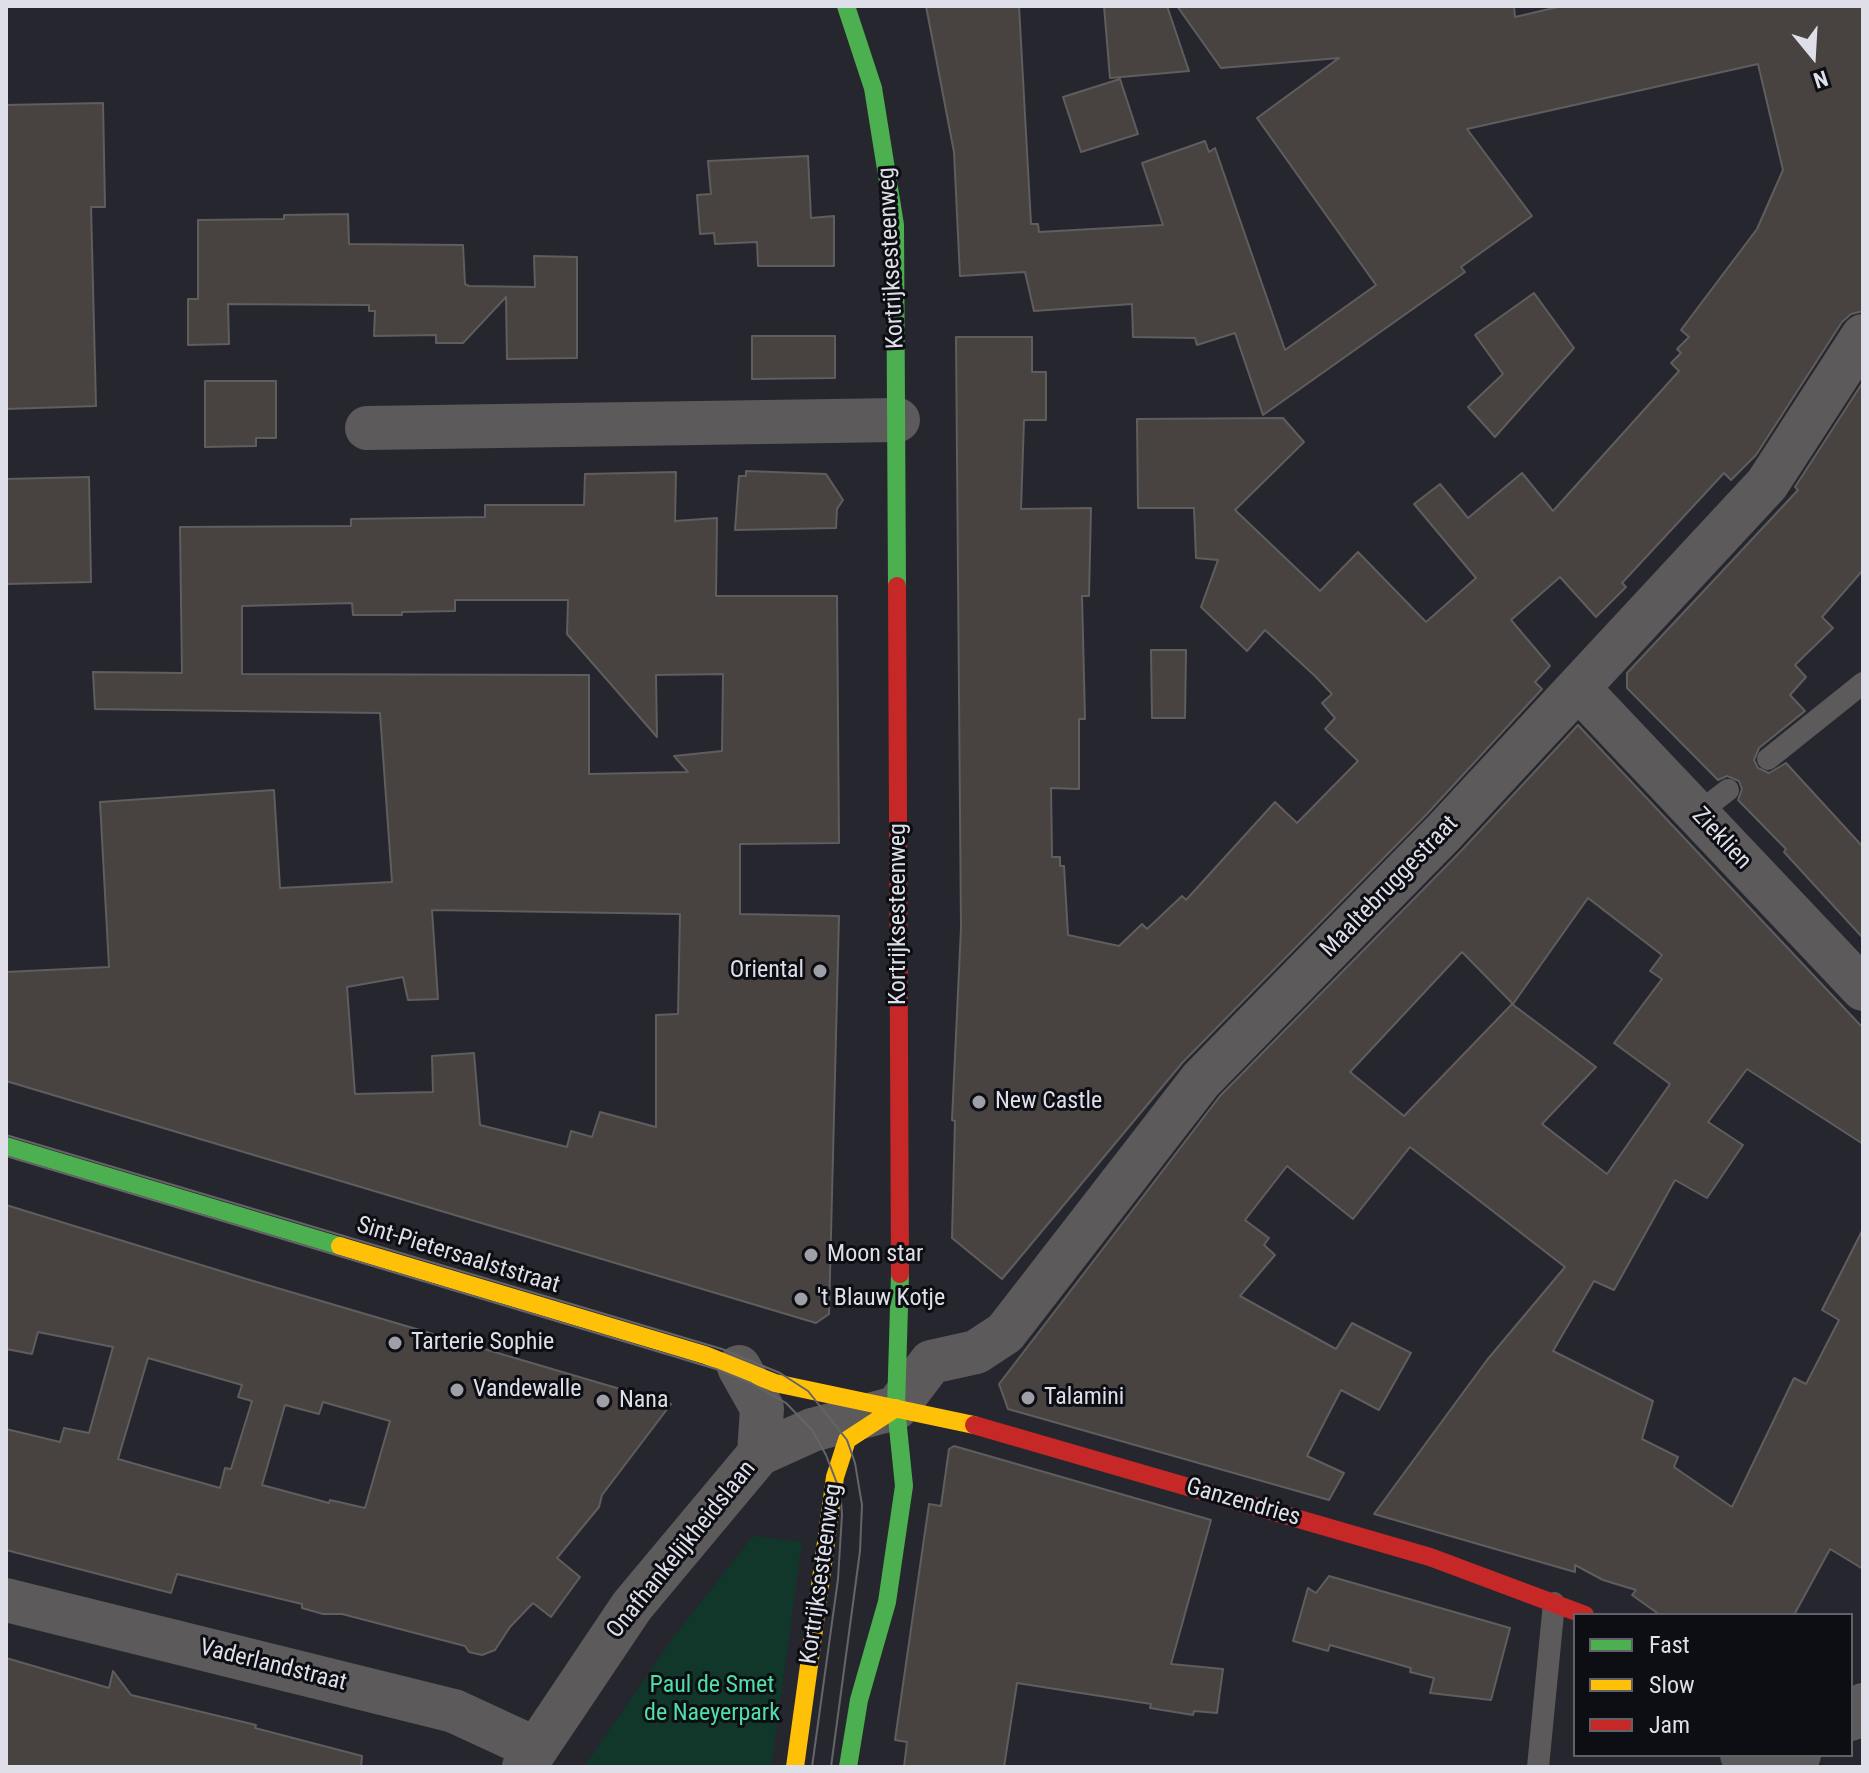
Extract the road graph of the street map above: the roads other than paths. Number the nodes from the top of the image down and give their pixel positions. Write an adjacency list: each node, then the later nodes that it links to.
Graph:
1 (846, 6): 3 (main road, Kortrijksesteenweg)
2 (1863, 336): 6 (street, Maaltebruggestraat)
3 (898, 420): 4 (street); 11 (main road, Kortrijksesteenweg)
4 (367, 428)
5 (1863, 683): 7 (lane)
6 (1579, 689): 8 (street, Zieklien); 11 (street, Maaltebruggestraat)
7 (1768, 759)
8 (1863, 989)
9 (6, 1146): 10 (main road, Sint-Pietersaalststraat)
10 (739, 1367): 11 (main road, Sint-Pietersaalststraat); 12 (street)
11 (896, 1408): 12 (street, Onafhankelijkheidslaan); 14 (main road, Ganzendries); 17 (main road, Kortrijksesteenweg); 18 (main road, Kortrijksesteenweg)
12 (759, 1454): 16 (street, Onafhankelijkheidslaan)
13 (6, 1600): 16 (street, Vaderlandstraat)
14 (1554, 1603): 15 (main road, Ganzendries); 19 (lane)
15 (1580, 1613)
16 (529, 1757)
17 (795, 1767)
18 (848, 1767)
19 (1538, 1767)

